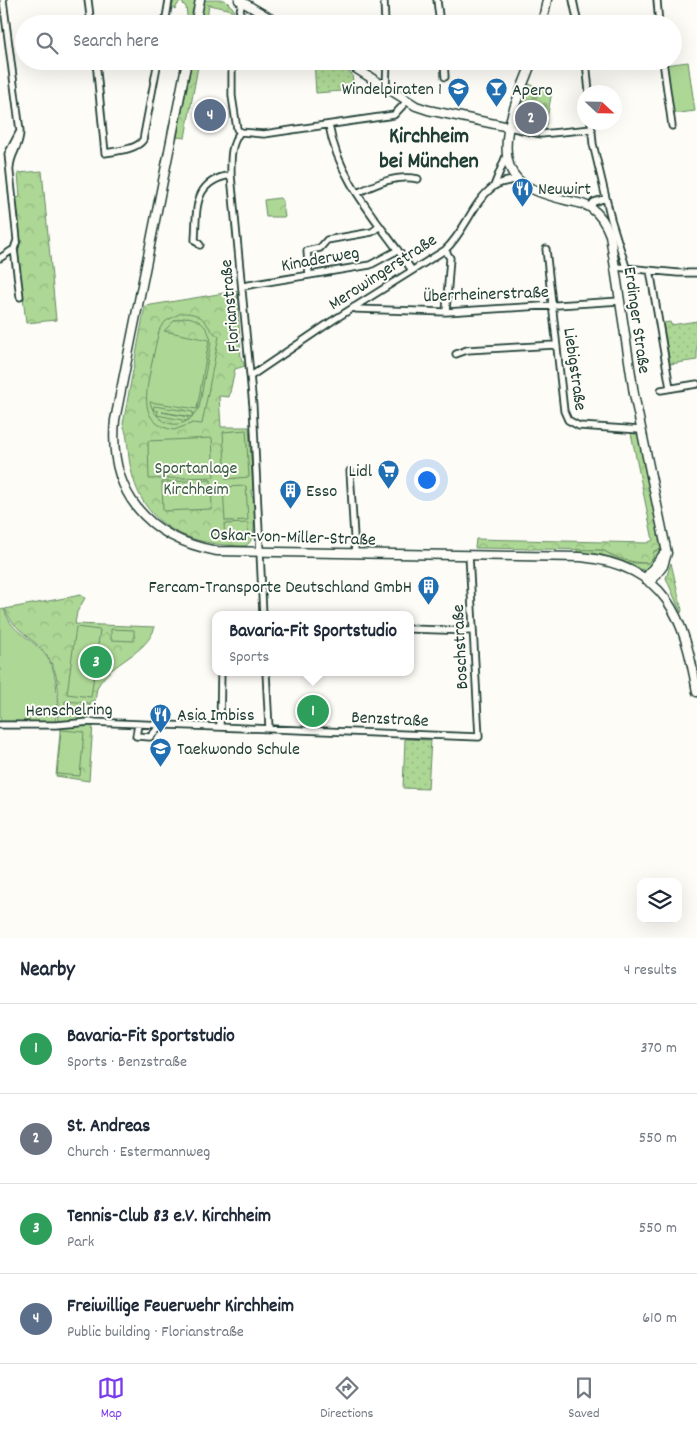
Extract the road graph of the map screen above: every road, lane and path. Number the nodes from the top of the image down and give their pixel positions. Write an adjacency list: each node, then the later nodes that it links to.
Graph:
1 (4, 0): 51 (street)
2 (88, 0): 11 (street)
3 (169, 0): 12 (street)
4 (200, 0): 13 (main road)
5 (384, 0): 16 (street)
6 (437, 0): 17 (street)
7 (547, 0): 18 (main road)
8 (573, 0): 19 (street)
9 (657, 0): 20 (street)
10 (241, 1): 14 (street); 15 (main road)
11 (90, 15)
12 (166, 15)
13 (197, 15)
14 (239, 15)
15 (265, 15)
16 (385, 15)
17 (439, 15)
18 (544, 15)
19 (576, 15)
20 (658, 15)
21 (97, 70): 22 (street)
22 (156, 70)
23 (186, 70): 79 (main road, Oskar-von-Miller-Straße)
24 (232, 70): 39 (street)
25 (358, 70): 33 (main road)
26 (387, 70): 33 (street)
27 (445, 70): 31 (street)
28 (529, 70): 37 (main road)
29 (587, 70): 32 (street)
30 (663, 70): 36 (street)
31 (445, 77)
32 (588, 85)
33 (386, 88): 34 (main road)
34 (407, 101): 35 (street); 37 (main road)
35 (328, 125): 39 (street); 45 (street)
36 (672, 126)
37 (508, 127): 38 (street); 40 (main road)
38 (592, 130): 46 (street)
39 (240, 132): 41 (street, Florianstraße)
40 (507, 154): 43 (main road); 44 (street, Merowingerstraße)
41 (232, 175): 50 (street); 64 (street, Florianstraße)
42 (418, 179): 45 (street)
43 (516, 180): 44 (street); 47 (main road)
44 (494, 186): 54 (street, Merowingerstraße)
45 (357, 193): 49 (street)
46 (606, 198): 47 (street); 48 (street)
47 (590, 207): 48 (main road)
48 (608, 221): 58 (main road, Erdinger Straße); 59 (street)
49 (380, 226): 53 (street); 63 (street)
50 (200, 245)
51 (14, 249): 56 (street); 65 (street)
52 (546, 249): 67 (street, Liebigstraße)
53 (398, 250): 60 (street); 63 (street, Kinaderweg)
54 (445, 250): 60 (street, Merowingerstraße); 69 (street)
55 (0, 253): 56 (street)
56 (9, 254): 57 (street)
57 (0, 258)
58 (616, 267): 59 (street); 66 (main road, Erdinger Straße)
59 (626, 267): 61 (street)
60 (411, 269): 68 (street, Merowingerstraße)
61 (650, 270): 62 (street); 74 (street)
62 (697, 273)
63 (309, 275): 64 (street, Kinaderweg)
64 (243, 286): 72 (street, Florianstraße)
65 (20, 297)
66 (620, 301): 67 (street, Überrheinerstraße); 76 (main road, Erdinger Straße)
67 (552, 306): 69 (street, Überrheinerstraße); 70 (street, Liebigstraße)
68 (354, 307): 69 (street, Überrheinerstraße); 72 (street, Merowingerstraße)
69 (446, 312)
70 (555, 345): 71 (street); 76 (street, Liebigstraße)
71 (456, 354)
72 (251, 376): 79 (street, Florianstraße)
73 (697, 384): 74 (street)
74 (670, 388): 75 (street)
75 (661, 390)
76 (641, 430): 78 (main road, Erdinger Straße)
77 (350, 471): 80 (street)
78 (666, 549): 82 (main road, Erdinger Straße); 83 (main road)
79 (261, 552): 80 (main road, Oskar-von-Miller-Straße); 85 (street, Florianstraße)
80 (355, 553): 81 (main road, Oskar-von-Miller-Straße)
81 (469, 555): 83 (main road, Oskar-von-Miller-Straße); 87 (street, Boschstraße)
82 (660, 571): 83 (main road, Erdinger Straße); 84 (main road, Erdinger Straße)
83 (648, 581): 84 (main road, Oskar-von-Miller-Straße)
84 (665, 597): 90 (main road)
85 (263, 611)
86 (414, 629): 87 (street)
87 (473, 631): 96 (street, Boschstraße)
88 (221, 676): 94 (street)
89 (266, 676): 95 (street)
90 (697, 692)
91 (0, 725): 92 (street, Henschelring)
92 (138, 725): 93 (street, Henschelring); 93 (street, Henschelring)
93 (160, 726): 94 (street, Henschelring)
94 (220, 726): 95 (street, Henschelring)
95 (269, 728): 96 (street, Benzstraße)
96 (479, 737)

